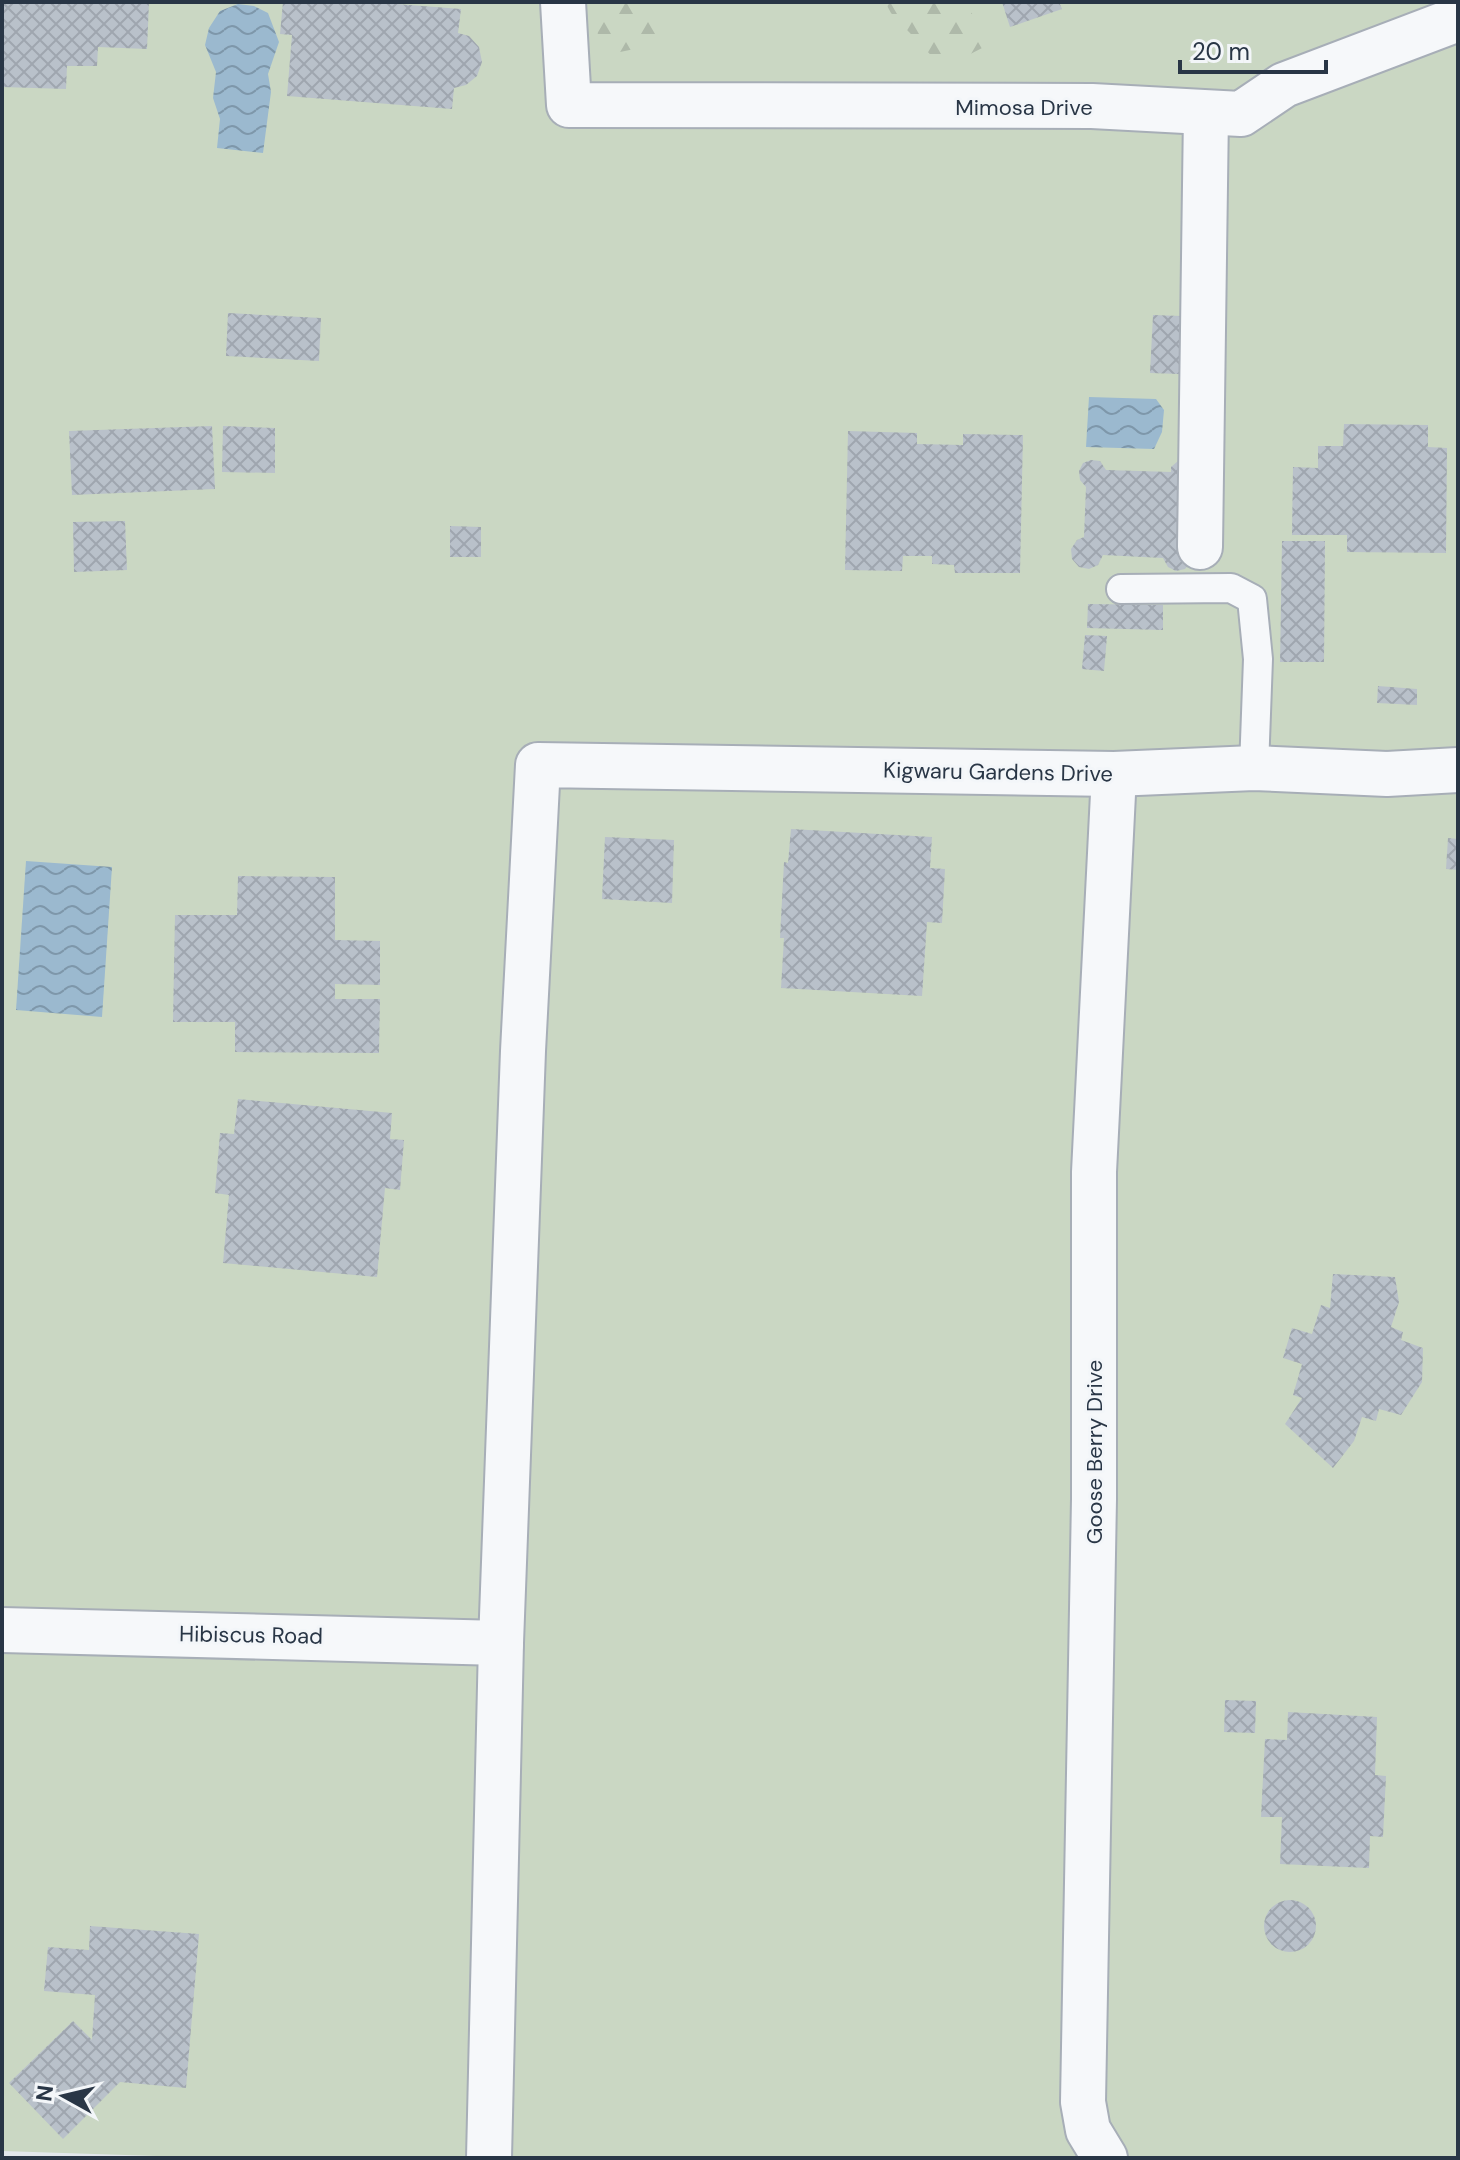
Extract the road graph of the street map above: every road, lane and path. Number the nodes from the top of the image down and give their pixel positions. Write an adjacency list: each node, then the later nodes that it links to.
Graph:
1 (563, 2): 3 (street, Mimosa Drive)
2 (1458, 19): 3 (street, Mimosa Drive)
3 (1206, 113): 4 (street)
4 (1200, 547)
5 (1121, 589): 6 (lane)
6 (1254, 768): 7 (street, Kigwaru Gardens Drive); 8 (street, Kigwaru Gardens Drive)
7 (1458, 770)
8 (1114, 774): 10 (street, Kigwaru Gardens Drive); 11 (street, Goose Berry Drive)
9 (2, 1630): 10 (street, Hibiscus Road)
10 (501, 1643): 12 (street)
11 (1096, 2144)
12 (489, 2158)

